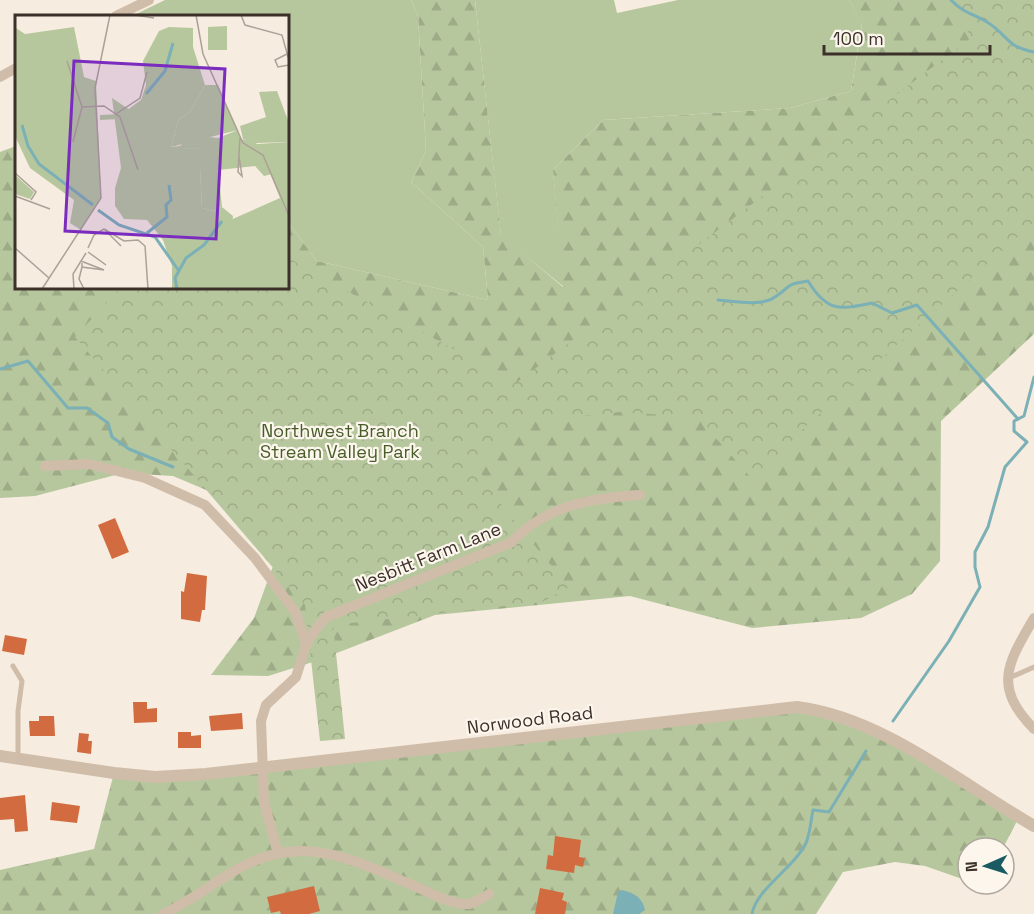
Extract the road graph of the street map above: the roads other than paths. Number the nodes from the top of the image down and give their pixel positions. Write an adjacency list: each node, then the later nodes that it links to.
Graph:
1 (149, 0): 2 (street)
2 (118, 15)
3 (15, 69): 4 (street)
4 (0, 77)
5 (45, 466): 8 (street)
6 (640, 495): 8 (street, Nesbitt Farm Lane)
7 (1034, 618): 11 (street)
8 (306, 645): 15 (street, Nesbitt Farm Lane)
9 (13, 666): 14 (lane)
10 (1034, 667): 11 (lane)
11 (1008, 678): 12 (street)
12 (1034, 729)
13 (0, 756): 14 (street, Norwood Road)
14 (18, 759): 15 (street, Norwood Road)
15 (261, 768): 16 (street, Norwood Road); 17 (street, Nesbitt Farm Lane)
16 (1034, 826)
17 (278, 854): 18 (street); 19 (street)
18 (489, 894)
19 (163, 914)

